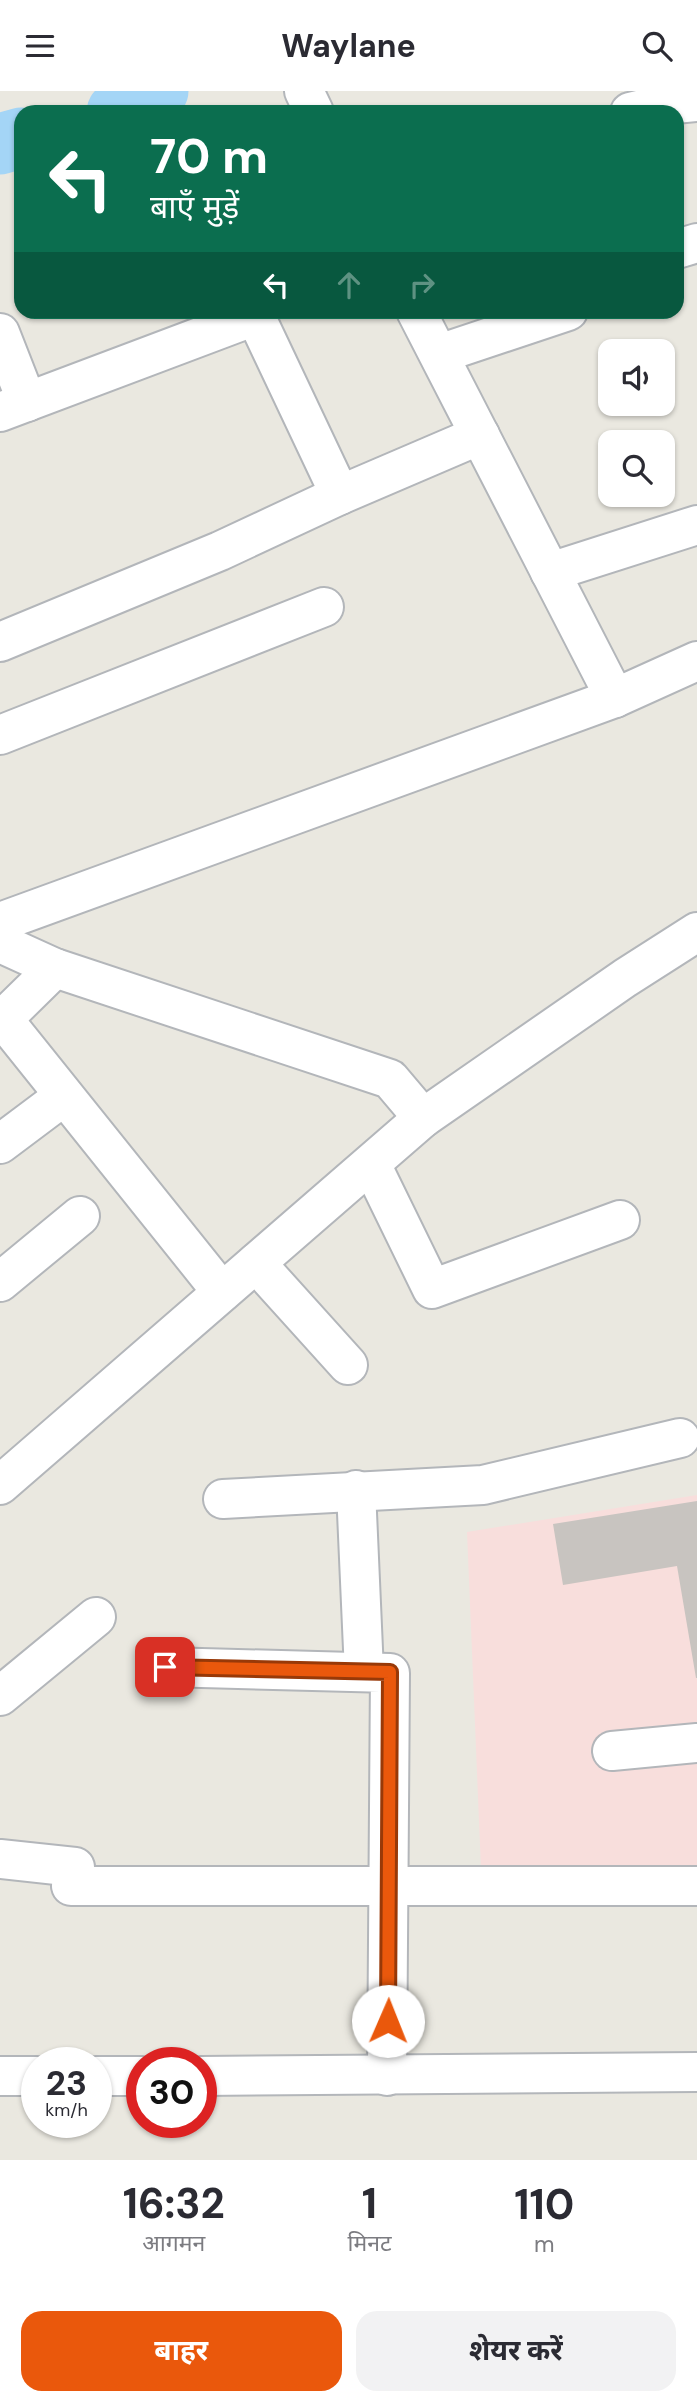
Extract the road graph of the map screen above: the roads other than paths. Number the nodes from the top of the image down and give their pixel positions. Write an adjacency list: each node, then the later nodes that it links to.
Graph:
1 (697, 102): 2 (street)
2 (666, 105)
3 (241, 319): 9 (street)
4 (256, 319): 11 (street)
5 (420, 319): 8 (street)
6 (544, 319): 8 (street)
7 (0, 333): 9 (street)
8 (439, 354): 10 (street)
9 (13, 407)
10 (480, 435): 11 (street); 13 (street)
11 (340, 495): 15 (street)
12 (697, 525): 13 (street)
13 (550, 572): 17 (street)
14 (324, 607): 18 (street)
15 (0, 642)
16 (697, 661): 17 (street)
17 (615, 698): 19 (street)
18 (0, 735)
19 (0, 922)
20 (697, 932): 25 (street)
21 (0, 943): 22 (street)
22 (55, 968): 23 (street); 25 (street)
23 (2, 1021): 24 (street)
24 (64, 1095): 26 (street); 32 (street)
25 (423, 1118): 27 (street)
26 (0, 1144)
27 (371, 1164): 29 (street); 30 (street)
28 (80, 1216): 31 (street)
29 (620, 1220)
30 (256, 1263): 32 (street); 33 (street)
31 (0, 1282)
32 (222, 1292): 35 (street)
33 (348, 1366)
34 (680, 1437): 36 (street)
35 (0, 1485)
36 (356, 1490): 37 (street); 40 (street)
37 (223, 1499)
38 (96, 1617): 41 (street)
39 (165, 1667): 40 (street)
40 (364, 1672): 45 (street)
41 (0, 1696)
42 (697, 1743): 43 (street)
43 (612, 1751)
44 (0, 1859): 45 (street)
45 (390, 1885): 46 (street); 48 (street)
46 (697, 1886)
47 (697, 2072): 48 (street)
48 (387, 2075): 51 (street)
49 (0, 2076): 50 (street)
50 (21, 2076)
51 (217, 2076)

